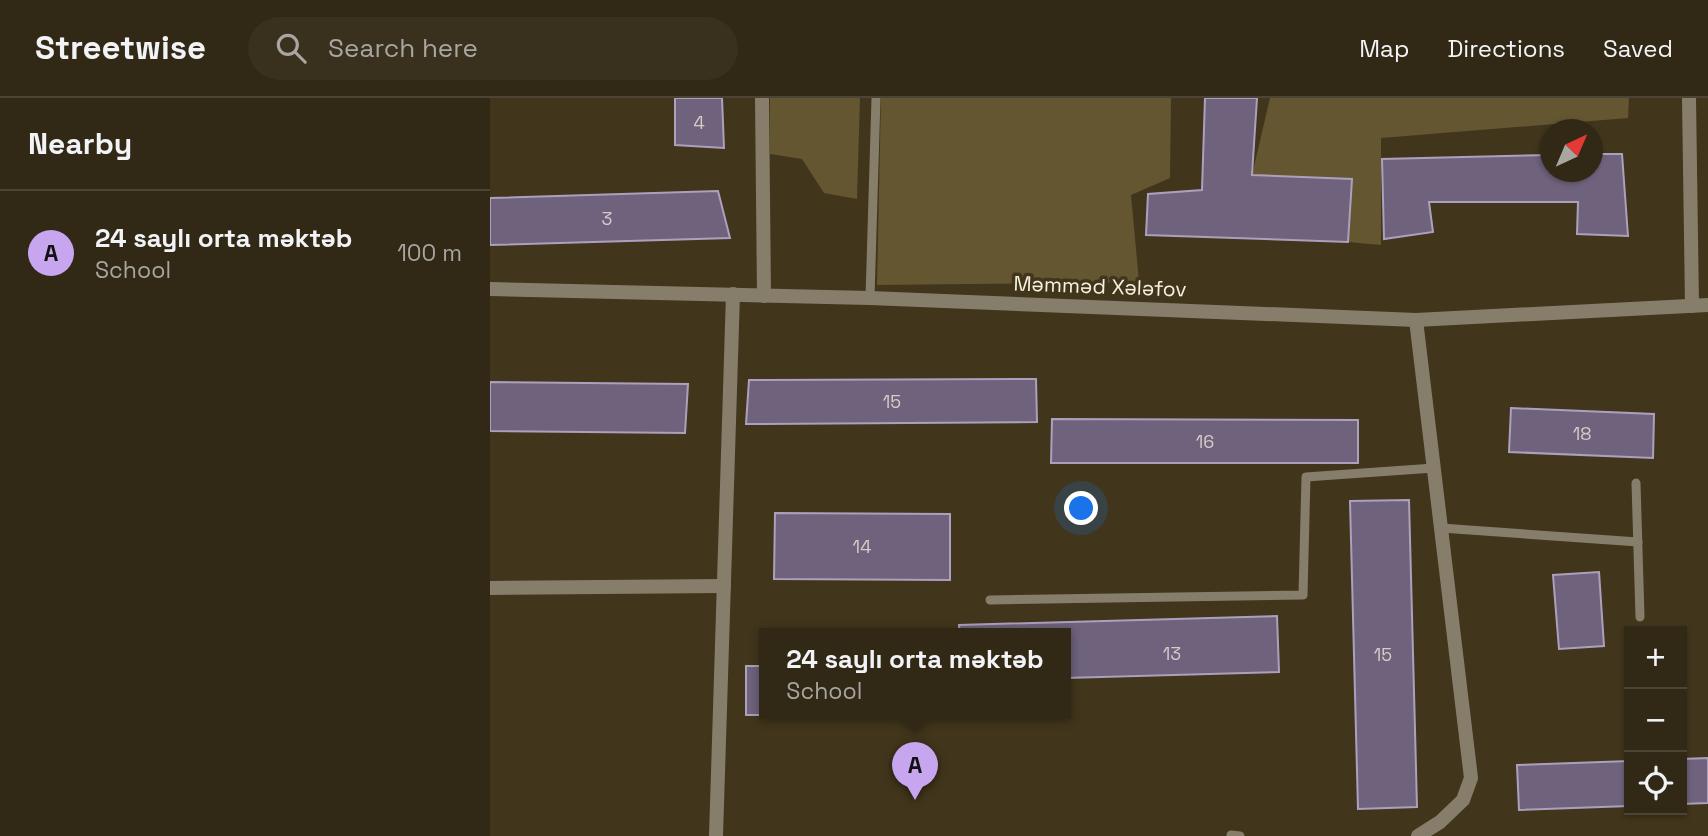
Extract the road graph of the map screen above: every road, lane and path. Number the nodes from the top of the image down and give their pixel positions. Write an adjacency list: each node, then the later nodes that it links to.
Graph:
1 (762, 98): 6 (street)
2 (876, 98): 7 (lane)
3 (1689, 98): 9 (street)
4 (490, 289): 5 (street, Məmməd Xələfov)
5 (733, 294): 6 (street, Məmməd Xələfov); 15 (street)
6 (764, 296): 7 (street, Məmməd Xələfov)
7 (870, 298): 10 (street, Məmməd Xələfov)
8 (1708, 305): 9 (street, Məmməd Xələfov)
9 (1692, 306): 10 (street, Məmməd Xələfov)
10 (1416, 320): 11 (street)
11 (1434, 468): 13 (street); 17 (lane)
12 (1636, 483): 14 (lane)
13 (1441, 528): 14 (lane); 20 (street)
14 (1638, 542): 18 (lane)
15 (724, 586): 16 (street); 19 (street)
16 (490, 588)
17 (990, 600)
18 (1640, 617)
19 (716, 836)
20 (1418, 836)

